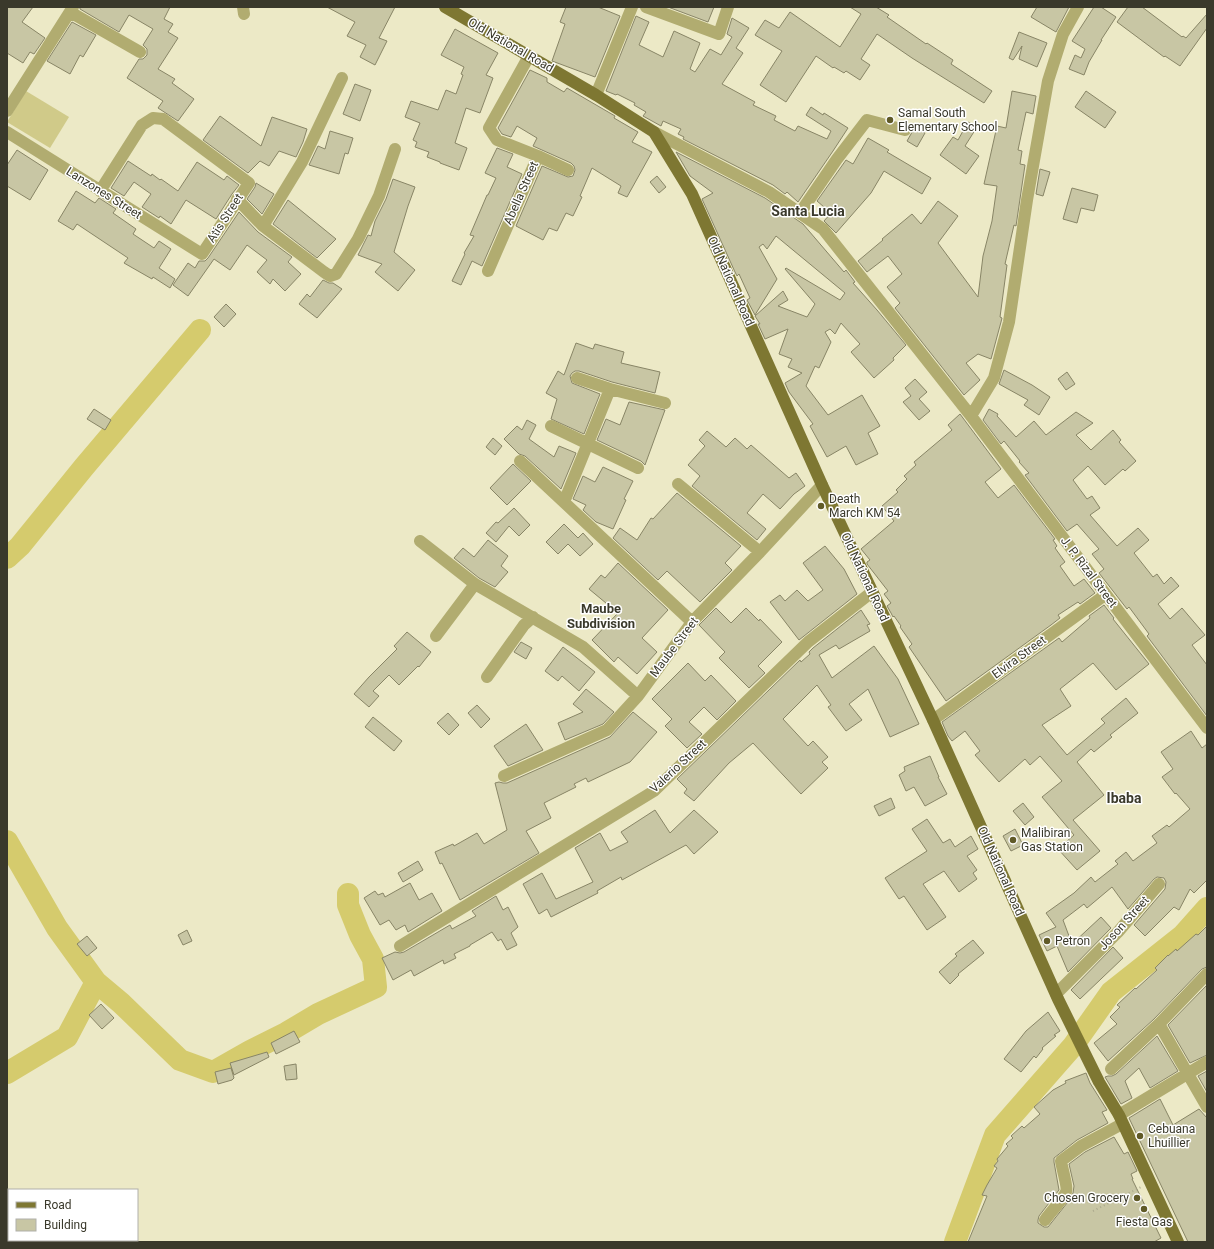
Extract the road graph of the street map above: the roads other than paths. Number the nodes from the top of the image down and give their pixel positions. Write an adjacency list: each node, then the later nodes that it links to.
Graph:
1 (445, 7): 8 (main road, Old National Road)
2 (632, 7): 10 (street)
3 (646, 7): 4 (street)
4 (728, 7)
5 (1078, 7): 27 (street)
6 (71, 9): 7 (street); 11 (street)
7 (140, 52)
8 (528, 56): 10 (main road, Old National Road); 16 (street, Abella Street)
9 (342, 78): 21 (street)
10 (596, 96): 14 (main road, Old National Road)
11 (7, 111)
12 (905, 130): 20 (street)
13 (7, 132): 18 (street, Lanzones Street)
14 (654, 132): 20 (street, J. P. Rizal Street); 33 (main road, Old National Road)
15 (395, 149): 21 (street)
16 (538, 156): 17 (street); 23 (street, Abella Street)
17 (568, 170)
18 (100, 191): 19 (street, Atis Street); 22 (street, Lanzones Street)
19 (237, 199): 21 (street); 22 (street, Atis Street)
20 (800, 213): 27 (street, J. P. Rizal Street)
21 (263, 226)
22 (202, 254)
23 (488, 271)
24 (578, 378): 25 (street)
25 (610, 389): 26 (street); 29 (street)
26 (665, 403)
27 (971, 416): 39 (street, J. P. Rizal Street)
28 (551, 426): 29 (street)
29 (588, 445): 31 (street); 34 (street)
30 (520, 461): 34 (street)
31 (638, 468)
32 (678, 484): 36 (street)
33 (822, 485): 36 (street, Maube Street); 38 (main road, Old National Road)
34 (564, 502): 41 (street)
35 (420, 541): 37 (street)
36 (760, 552): 41 (street, Maube Street)
37 (474, 584): 40 (street); 42 (street)
38 (872, 592): 45 (main road, Old National Road); 49 (street, Valerio Street)
39 (1105, 595): 45 (street, Elvira Street); 46 (street, J. P. Rizal Street)
40 (533, 617): 43 (street); 44 (street)
41 (692, 622): 44 (street, Maube Street)
42 (436, 636)
43 (487, 677)
44 (638, 696): 47 (street, Maube Street)
45 (933, 720): 51 (main road, Old National Road)
46 (1207, 728)
47 (504, 776)
48 (1158, 884): 51 (street, Joson Street)
49 (400, 946)
50 (1207, 974): 52 (street)
51 (1057, 997): 57 (main road, Old National Road)
52 (1159, 1024): 54 (street); 55 (street)
53 (1207, 1062): 55 (street)
54 (1111, 1069)
55 (1188, 1074): 56 (street); 57 (street)
56 (1207, 1107)
57 (1121, 1119): 58 (street); 59 (main road, Old National Road)
58 (1045, 1220)
59 (1178, 1242)

